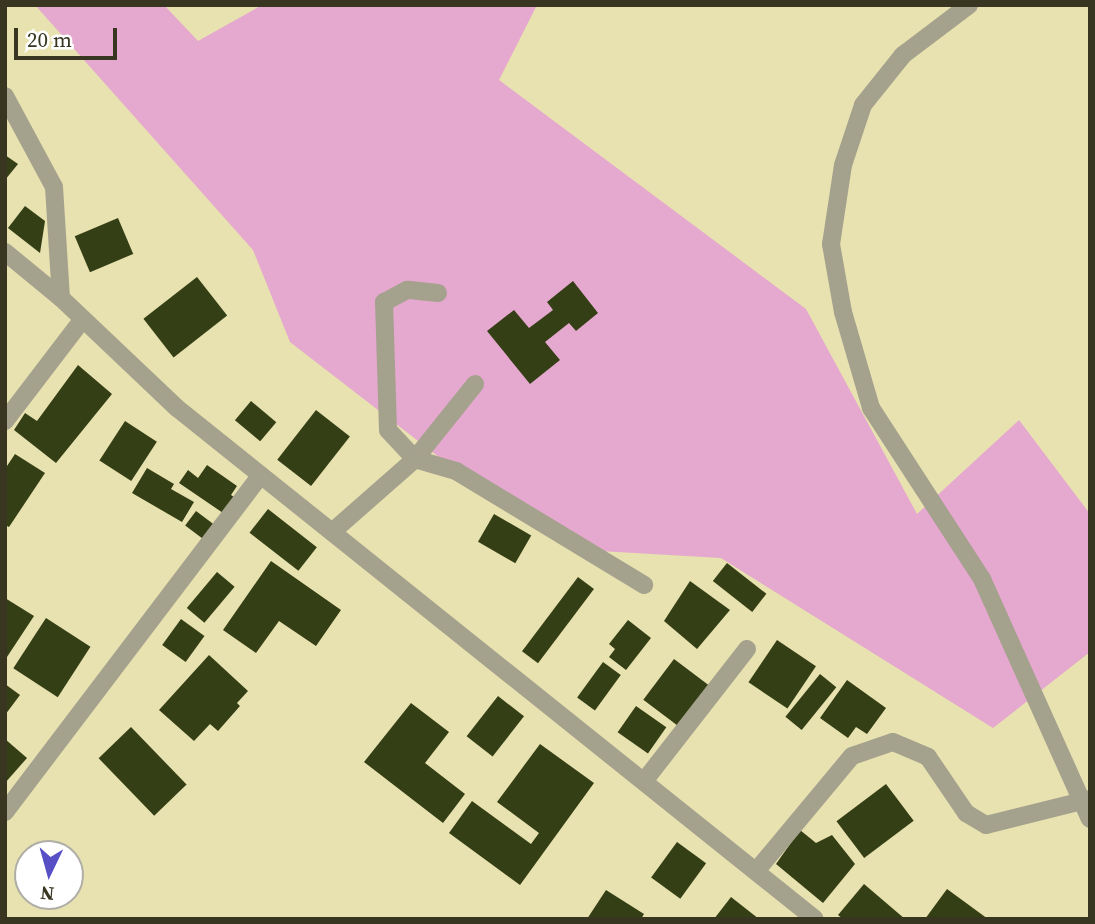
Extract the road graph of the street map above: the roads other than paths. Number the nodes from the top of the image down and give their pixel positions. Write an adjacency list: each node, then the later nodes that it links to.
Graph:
1 (969, 5): 15 (street)
2 (5, 96): 5 (street)
3 (5, 252): 5 (street)
4 (439, 293): 9 (street)
5 (61, 298): 6 (street)
6 (83, 319): 8 (street); 10 (street)
7 (475, 384): 9 (street)
8 (5, 421)
9 (415, 459): 11 (street); 12 (street)
10 (261, 475): 11 (street); 16 (street)
11 (332, 532): 14 (street)
12 (644, 585)
13 (747, 649): 14 (street)
14 (645, 780): 18 (street)
15 (1084, 801): 17 (street); 18 (street)
16 (5, 812)
17 (1090, 819)
18 (757, 870): 19 (street)
19 (815, 919)

